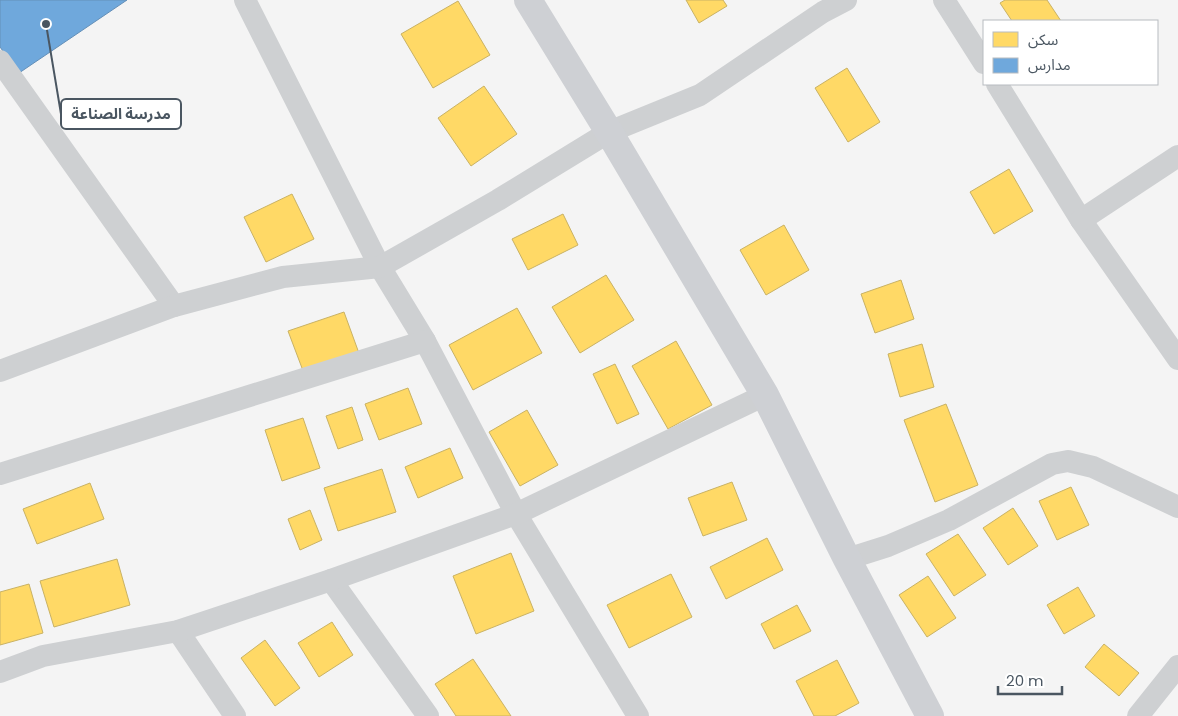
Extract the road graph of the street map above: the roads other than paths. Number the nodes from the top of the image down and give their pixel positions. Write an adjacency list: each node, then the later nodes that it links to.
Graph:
1 (246, 0): 12 (street)
2 (528, 0): 9 (main road)
3 (846, 0): 5 (street)
4 (944, 0): 7 (street)
5 (820, 6): 9 (street)
6 (0, 61): 13 (street)
7 (983, 61)
8 (998, 85): 11 (street)
9 (610, 132): 12 (street); 17 (main road)
10 (1178, 156): 11 (street)
11 (1081, 220): 15 (street)
12 (380, 267): 13 (street); 14 (street)
13 (174, 306): 16 (street)
14 (425, 341): 18 (street); 20 (street)
15 (1178, 359)
16 (0, 371)
17 (765, 395): 20 (street); 21 (main road)
18 (0, 474)
19 (1178, 508): 21 (street)
20 (516, 514): 22 (street); 26 (street)
21 (847, 559): 29 (main road)
22 (331, 580): 23 (street); 28 (street)
23 (178, 631): 25 (street); 27 (street)
24 (1178, 666): 30 (street)
25 (0, 672)
26 (629, 712)
27 (235, 716)
28 (428, 716)
29 (930, 716)
30 (1138, 716)

